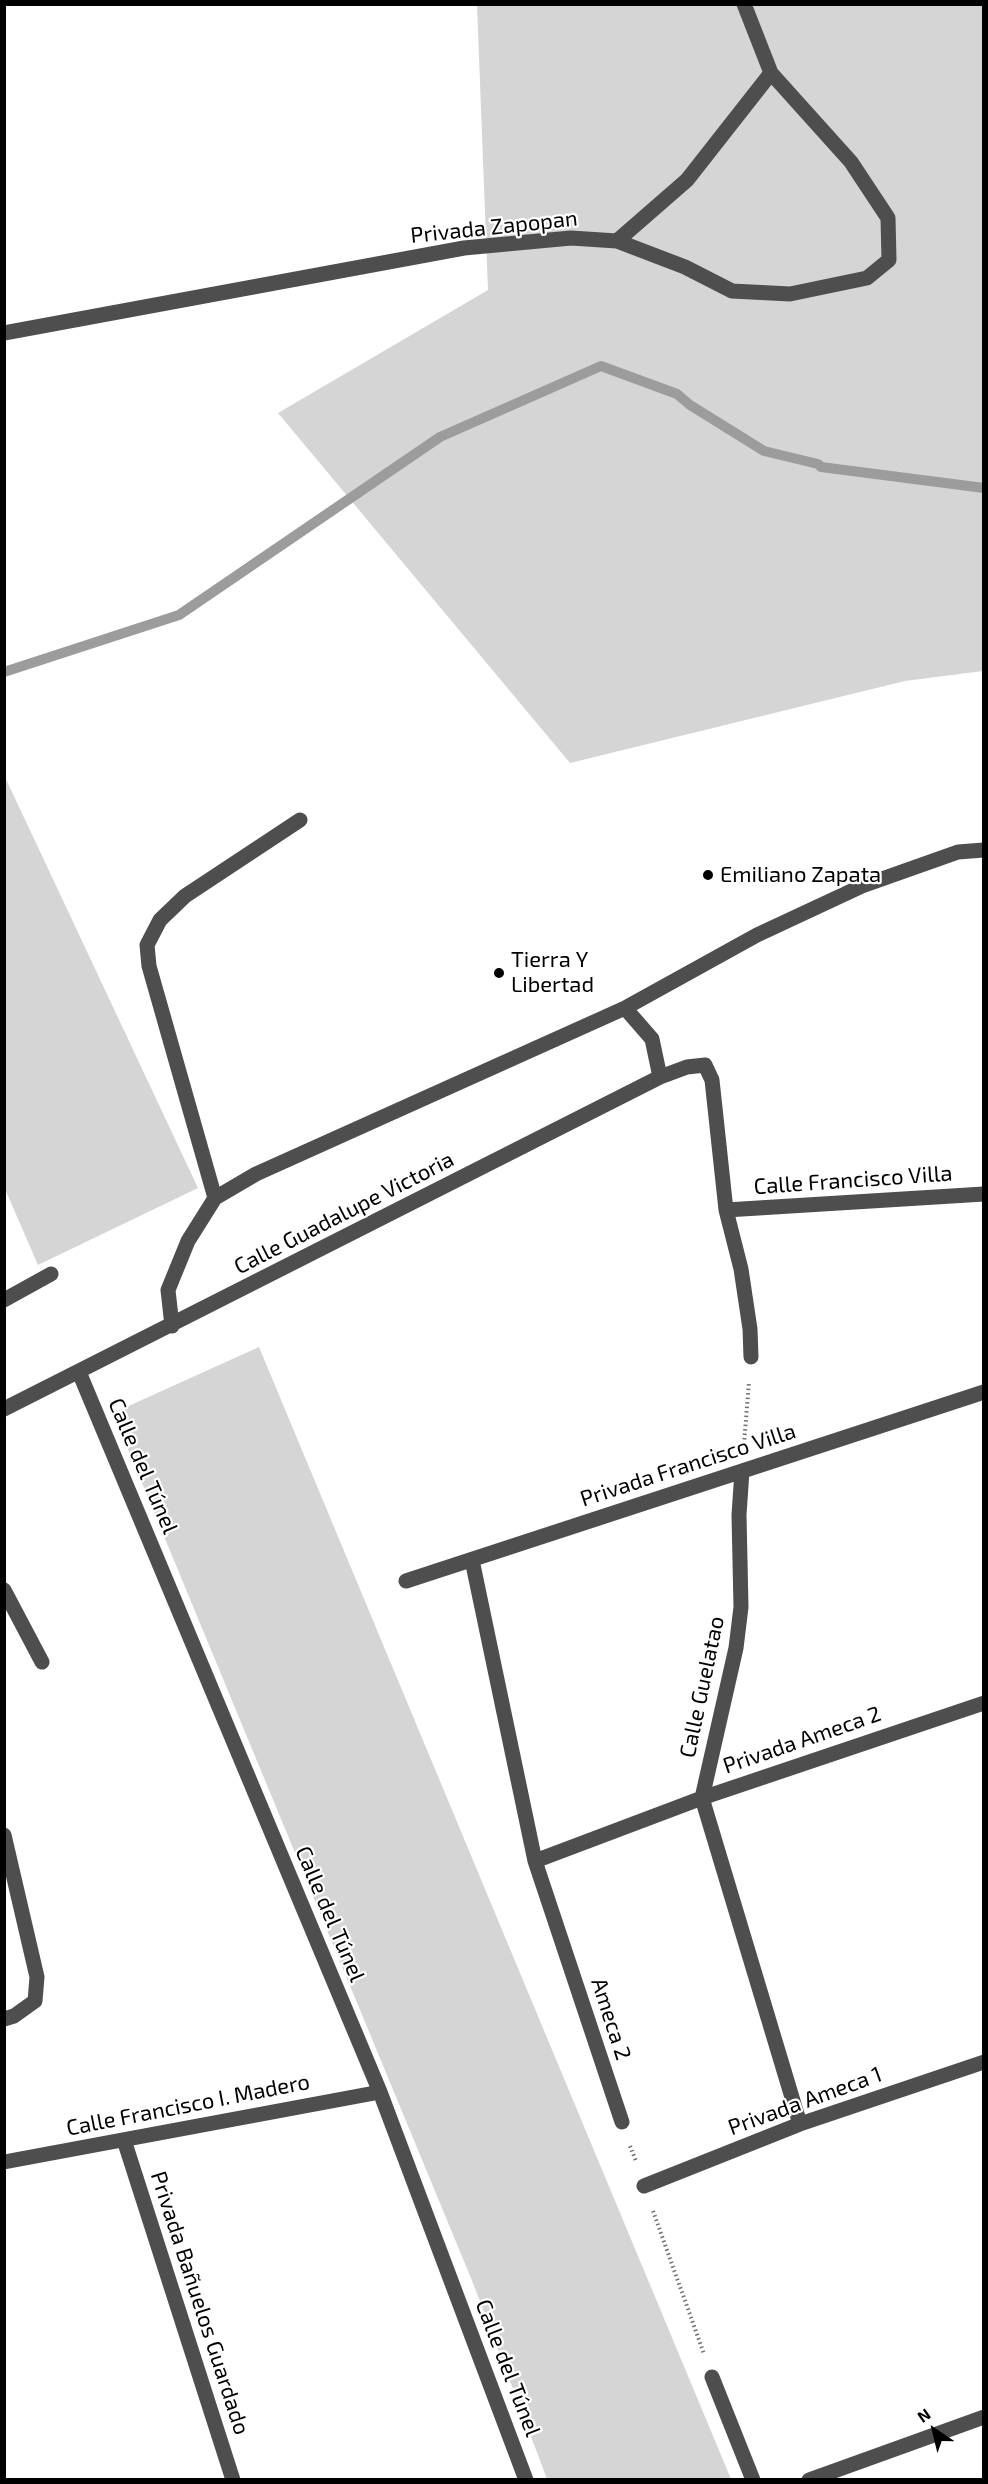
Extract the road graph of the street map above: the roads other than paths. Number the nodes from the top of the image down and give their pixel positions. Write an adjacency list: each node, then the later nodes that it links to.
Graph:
1 (744, 4): 2 (street, Privada Zapopan)
2 (771, 73): 3 (street); 3 (street, Privada Zapopan)
3 (617, 241): 4 (street, Privada Zapopan)
4 (4, 333)
5 (300, 820): 10 (street)
6 (984, 850): 7 (street)
7 (625, 1008): 8 (street); 10 (street)
8 (660, 1077): 11 (street, Calle Guadalupe Victoria); 14 (street, Calle Guadalupe Victoria)
9 (984, 1194): 11 (street, Calle Francisco Villa)
10 (215, 1198): 14 (street)
11 (726, 1210): 15 (street)
12 (51, 1274): 13 (street)
13 (4, 1300)
14 (172, 1326): 16 (street, Calle Guadalupe Victoria)
15 (751, 1357)
16 (79, 1372): 18 (street, Calle Guadalupe Victoria); 30 (street, Calle del Túnel)
17 (984, 1392): 19 (street, Privada Francisco Villa)
18 (4, 1409)
19 (742, 1471): 20 (street, Privada Francisco Villa); 25 (street, Calle Guelatao)
20 (472, 1560): 21 (street, Privada Francisco Villa); 27 (street, Ameca 2)
21 (406, 1581)
22 (4, 1590): 23 (street)
23 (42, 1662)
24 (984, 1703): 25 (street, Privada Ameca 2)
25 (702, 1798): 27 (street, Privada Ameca 2); 32 (street, Calle Guelatao)
26 (4, 1835): 28 (street)
27 (535, 1861): 31 (street, Ameca 2)
28 (4, 2019)
29 (984, 2062): 32 (street, Privada Ameca 1)
30 (381, 2092): 33 (street, Calle Francisco I. Madero); 39 (street, Calle del Túnel)
31 (622, 2122)
32 (800, 2124): 35 (street, Privada Ameca 1)
33 (124, 2140): 34 (street, Calle Francisco I. Madero); 38 (street, Privada Bañuelos Guardado)
34 (4, 2162)
35 (644, 2186)
36 (712, 2377): 40 (street)
37 (984, 2417): 41 (street)
38 (233, 2480)
39 (526, 2480)
40 (753, 2480)
41 (809, 2480)

